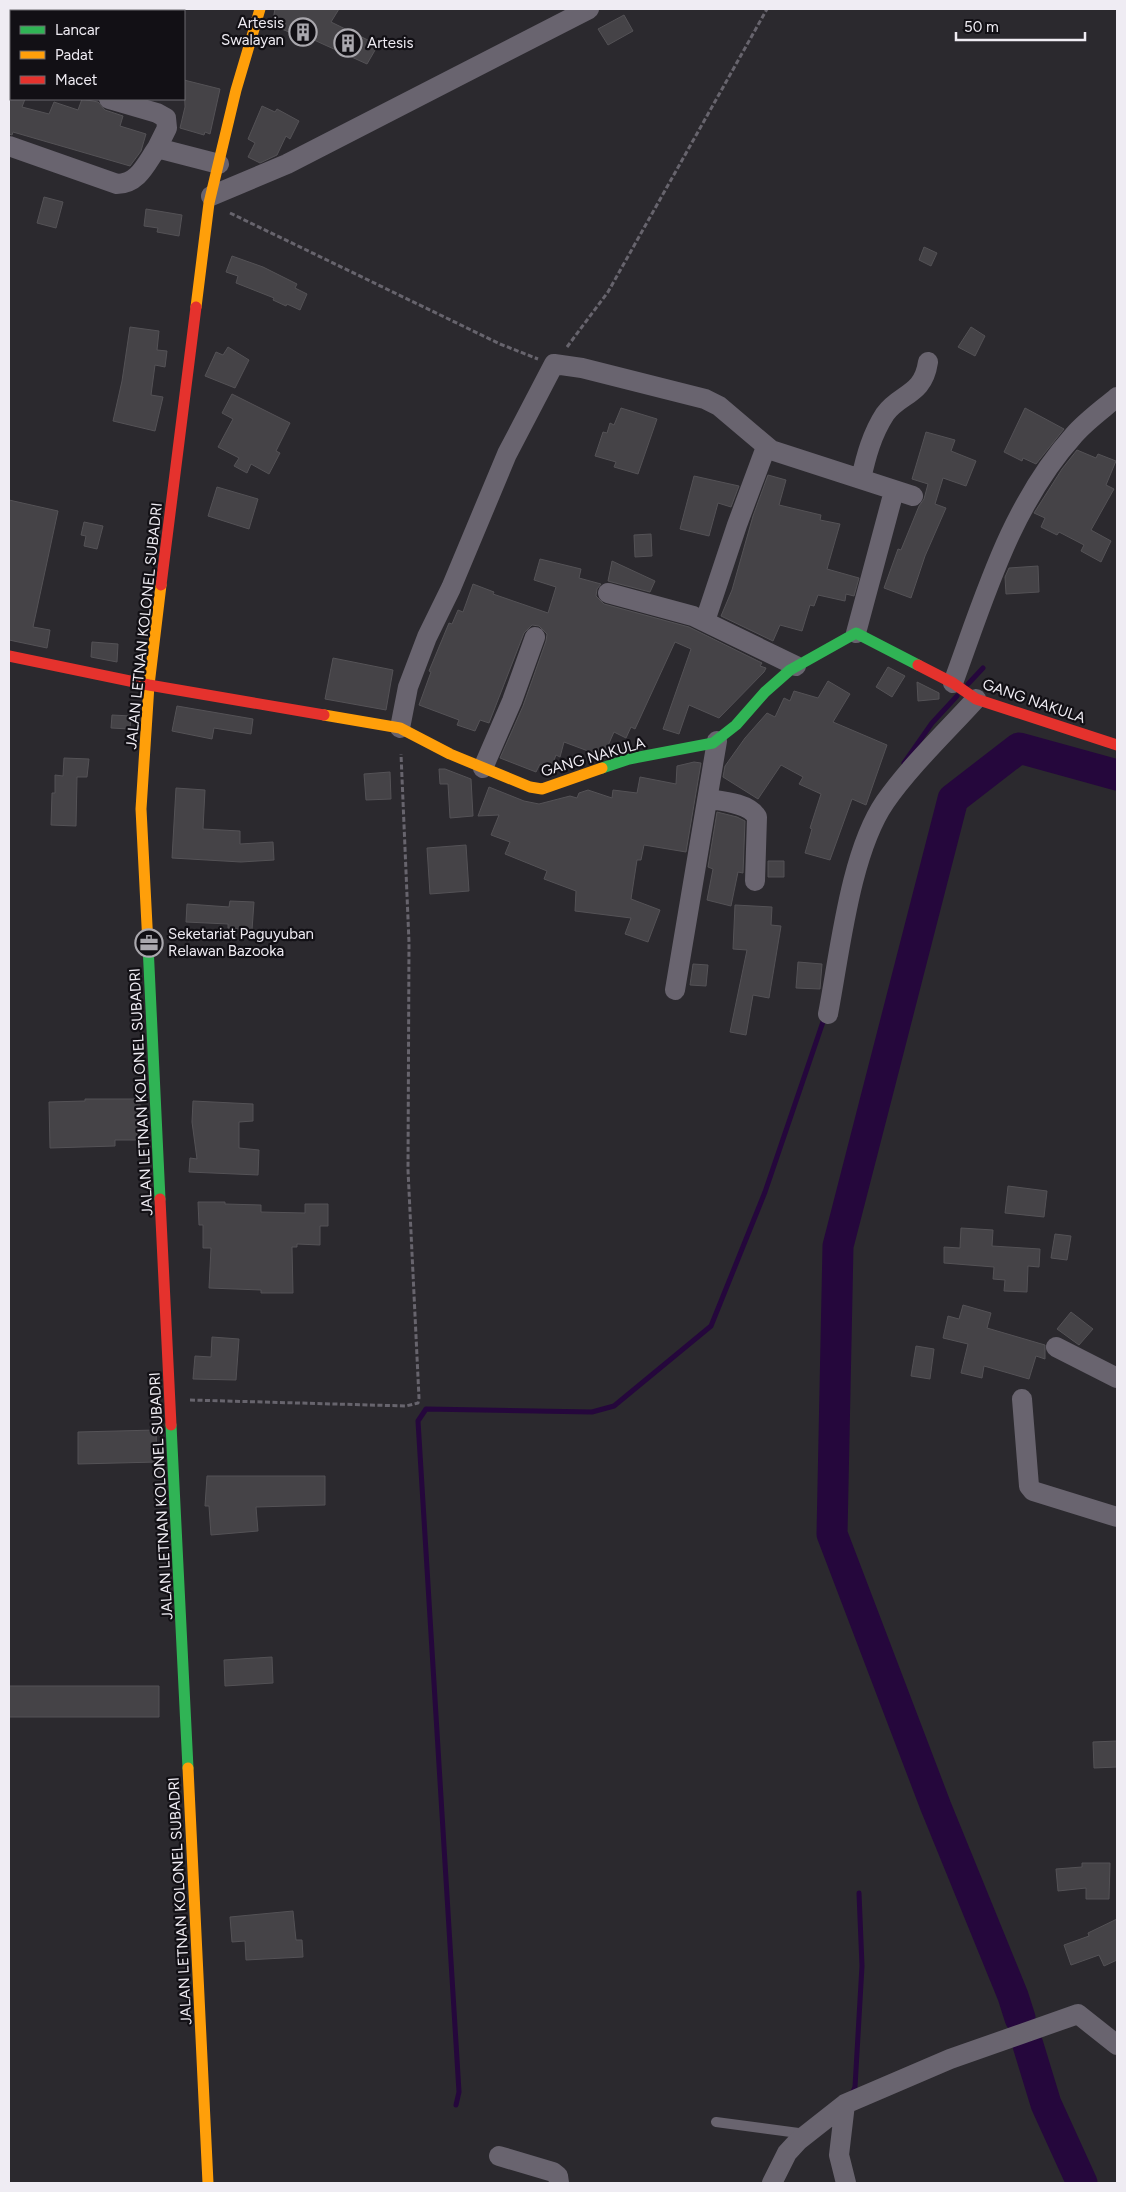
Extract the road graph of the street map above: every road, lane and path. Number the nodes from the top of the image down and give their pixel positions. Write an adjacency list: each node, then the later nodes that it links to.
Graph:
1 (260, 9): 7 (main road, JALAN LETNAN KOLONEL SUBADRI)
2 (589, 9): 8 (street)
3 (766, 9): 10 (path)
4 (114, 100): 6 (street)
5 (9, 146): 6 (street)
6 (157, 148): 7 (street)
7 (219, 164): 8 (main road, JALAN LETNAN KOLONEL SUBADRI)
8 (210, 200): 10 (path); 22 (main road, JALAN LETNAN KOLONEL SUBADRI)
9 (928, 362): 13 (street)
10 (554, 364): 12 (street); 25 (street)
11 (1117, 397): 23 (street)
12 (766, 446): 13 (street); 17 (street)
13 (861, 480): 14 (street)
14 (894, 492): 15 (street); 18 (street)
15 (913, 496)
16 (608, 593): 17 (street)
17 (705, 621): 21 (street)
18 (856, 633): 21 (main road, GANG NAKULA); 23 (main road, GANG NAKULA)
19 (535, 637): 28 (street)
20 (9, 656): 22 (main road, GANG NAKULA)
21 (796, 666): 26 (main road, GANG NAKULA)
22 (149, 685): 25 (main road, GANG NAKULA); 35 (main road, JALAN LETNAN KOLONEL SUBADRI)
23 (956, 685): 24 (main road, GANG NAKULA)
24 (974, 697): 27 (main road, GANG NAKULA); 32 (street)
25 (400, 728): 28 (main road, GANG NAKULA); 35 (path)
26 (716, 741): 28 (main road, GANG NAKULA); 29 (street)
27 (1117, 745)
28 (483, 768)
29 (708, 799): 30 (street); 31 (street)
30 (755, 881)
31 (675, 990)
32 (828, 1014)
33 (1056, 1347): 34 (street)
34 (1117, 1378)
35 (171, 1399): 43 (main road, JALAN LETNAN KOLONEL SUBADRI)
36 (1022, 1399): 37 (street)
37 (1117, 1517)
38 (1117, 2045): 39 (street)
39 (845, 2104): 41 (street); 46 (street)
40 (716, 2122): 41 (lane)
41 (807, 2134): 45 (street)
42 (499, 2156): 44 (street)
43 (208, 2183)
44 (559, 2183)
45 (772, 2183)
46 (846, 2183)

